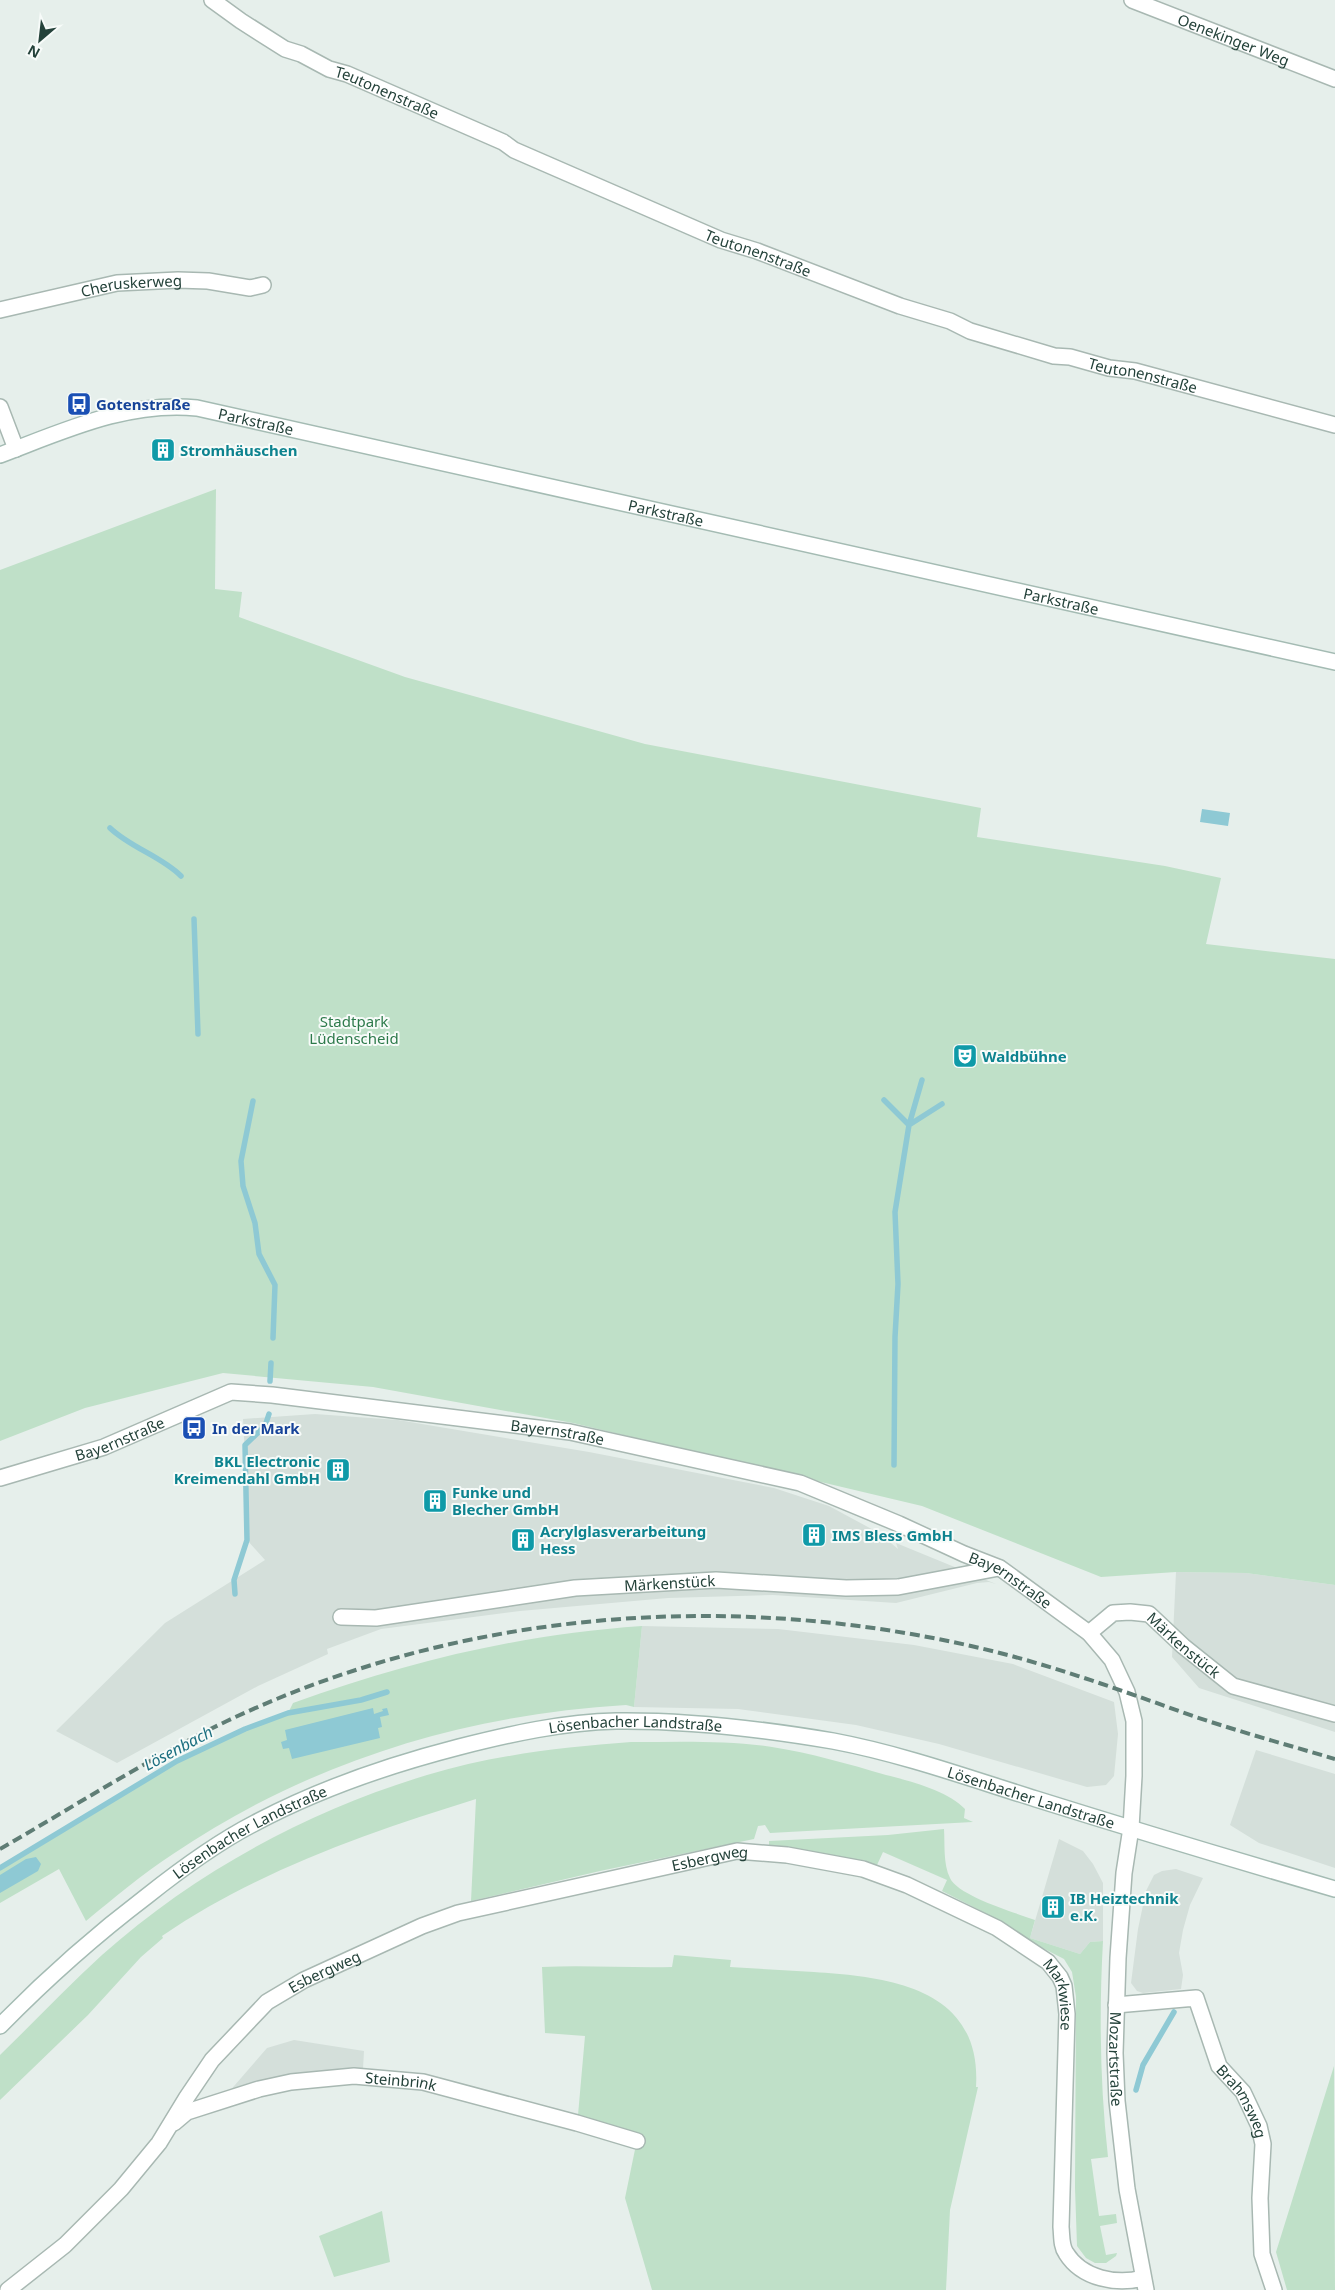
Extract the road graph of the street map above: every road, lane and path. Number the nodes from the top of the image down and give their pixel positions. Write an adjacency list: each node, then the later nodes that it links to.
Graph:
1 (212, 0): 7 (street, Teutonenstraße)
2 (1132, 0): 3 (street, Oenekinger Weg)
3 (1335, 79)
4 (263, 285): 5 (street, Cheruskerweg)
5 (0, 310)
6 (0, 407): 8 (street)
7 (1335, 425)
8 (16, 449): 9 (street, Parkstraße); 10 (street, Parkstraße)
9 (0, 455)
10 (1335, 662)
11 (0, 1478): 12 (street, Bayernstraße)
12 (1000, 1568): 13 (street, Märkenstück); 14 (street, Bayernstraße)
13 (341, 1617)
14 (1088, 1633): 15 (street, Märkenstück); 16 (street)
15 (1335, 1714)
16 (1131, 1828): 18 (street, Lösenbacher Landstraße); 19 (street, Mozartstraße); 20 (street, Lösenbacher Landstraße)
17 (759, 1853): 21 (street, Esbergweg); 23 (street, Markwiese)
18 (1335, 1889)
19 (1116, 2006): 23 (street, Mozartstraße); 25 (street, Brahmsweg)
20 (0, 2026)
21 (170, 2127): 22 (street, Steinbrink); 24 (street, Esbergweg)
22 (637, 2141)
23 (1144, 2284)
24 (8, 2290)
25 (1274, 2290)

